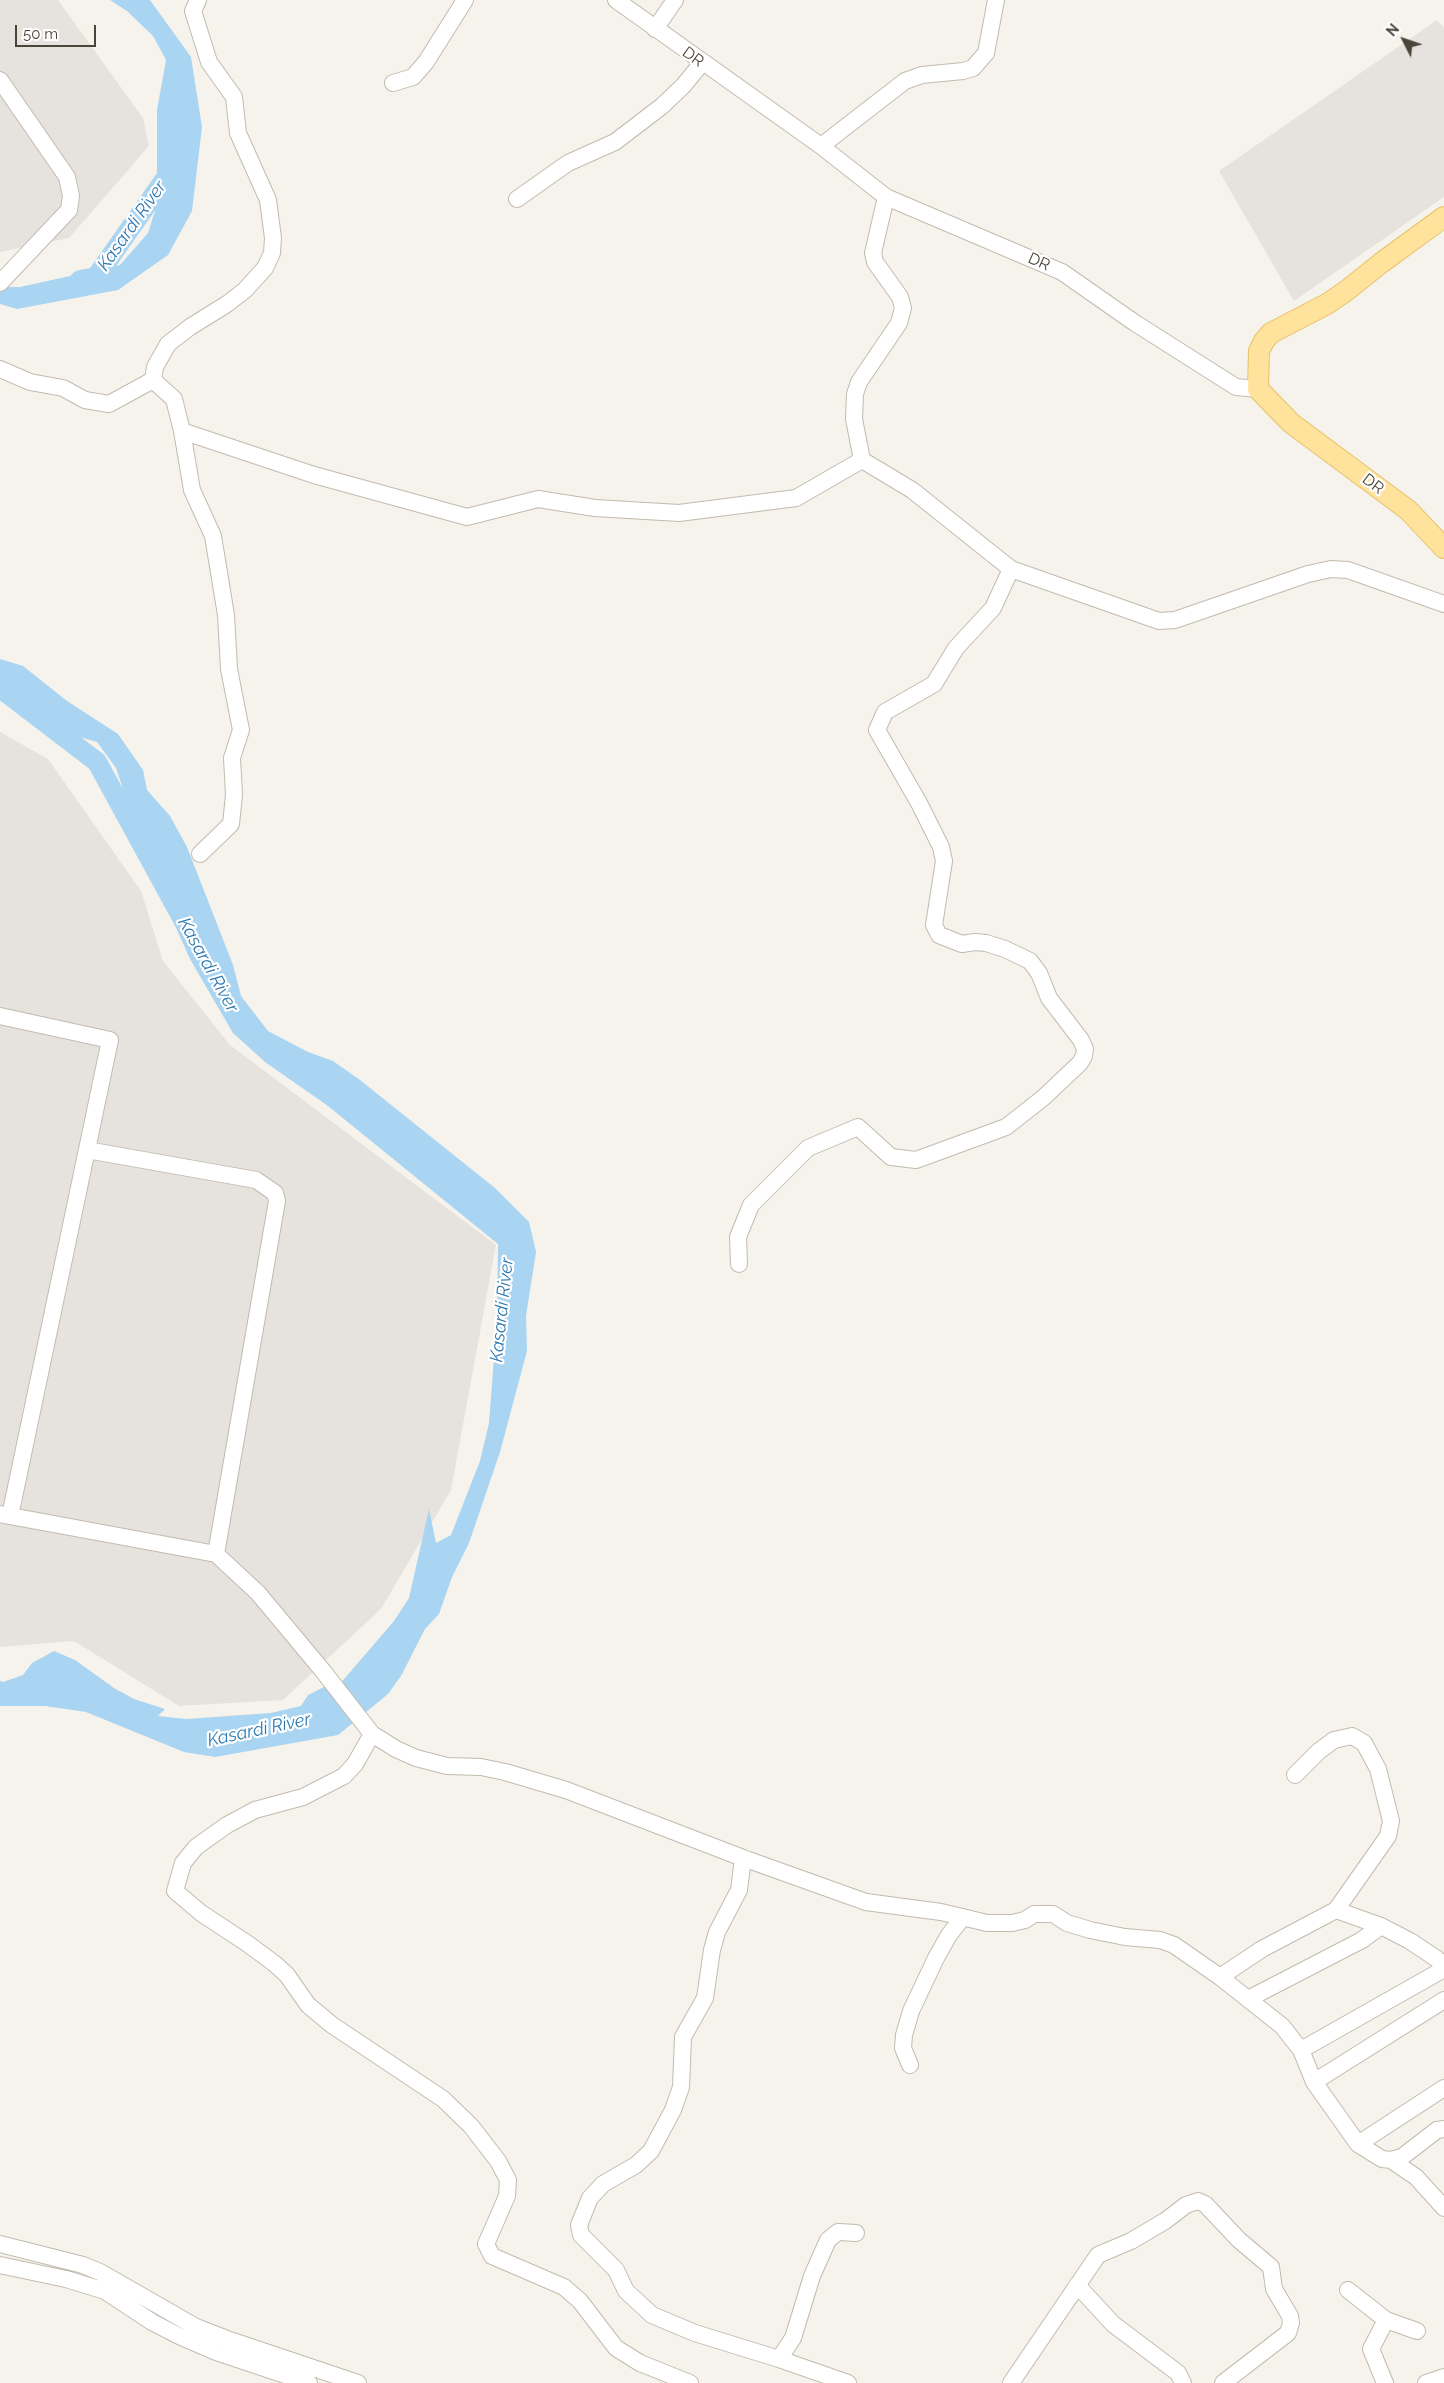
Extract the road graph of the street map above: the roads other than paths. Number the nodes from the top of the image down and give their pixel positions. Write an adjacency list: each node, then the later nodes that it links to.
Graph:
1 (198, 0): 16 (street)
2 (465, 0): 9 (street)
3 (616, 0): 6 (street, DR)
4 (675, 0): 6 (street)
5 (996, 0): 10 (street)
6 (655, 29): 7 (street, DR)
7 (702, 63): 10 (street, DR); 12 (street)
8 (0, 80): 14 (street)
9 (393, 83)
10 (821, 146): 11 (street, DR)
11 (886, 197): 17 (street, DR); 19 (street)
12 (517, 199)
13 (1444, 217): 17 (main road)
14 (0, 283)
15 (0, 368): 16 (street)
16 (153, 380): 18 (street)
17 (1258, 389): 20 (main road, DR)
18 (182, 431): 19 (street); 23 (street)
19 (862, 460): 21 (street)
20 (1444, 548)
21 (1011, 569): 22 (street); 26 (street)
22 (1444, 604)
23 (200, 854)
24 (0, 1016): 25 (street)
25 (87, 1150): 27 (street); 28 (street)
26 (739, 1264)
27 (5, 1515): 28 (street)
28 (216, 1554): 29 (street)
29 (368, 1728): 31 (street); 59 (street)
30 (1295, 1776): 32 (street)
31 (743, 1858): 33 (street); 54 (street)
32 (1336, 1910): 34 (street); 36 (street)
33 (963, 1917): 36 (street); 40 (street)
34 (1382, 1926): 35 (street); 37 (street)
35 (1442, 1962): 39 (street)
36 (1220, 1977): 37 (street)
37 (1248, 1999): 39 (street)
38 (1444, 2000): 41 (street)
39 (1301, 2050): 41 (street)
40 (910, 2065)
41 (1314, 2082): 44 (street)
42 (1444, 2088): 44 (street)
43 (1444, 2129): 45 (street)
44 (1358, 2144): 45 (street)
45 (1391, 2160): 46 (street)
46 (1444, 2208)
47 (856, 2233): 54 (street)
48 (0, 2244): 58 (street)
49 (0, 2265): 57 (street)
50 (1077, 2285): 56 (street); 61 (street); 62 (street)
51 (1348, 2290): 52 (street)
52 (1386, 2320): 53 (street); 63 (street)
53 (1417, 2331)
54 (779, 2359): 60 (street)
55 (1444, 2377): 64 (street)
56 (1186, 2382)
57 (308, 2383)
58 (358, 2383)
59 (690, 2383)
60 (848, 2383)
61 (1011, 2383)
62 (1223, 2383)
63 (1385, 2383)
64 (1426, 2383)

